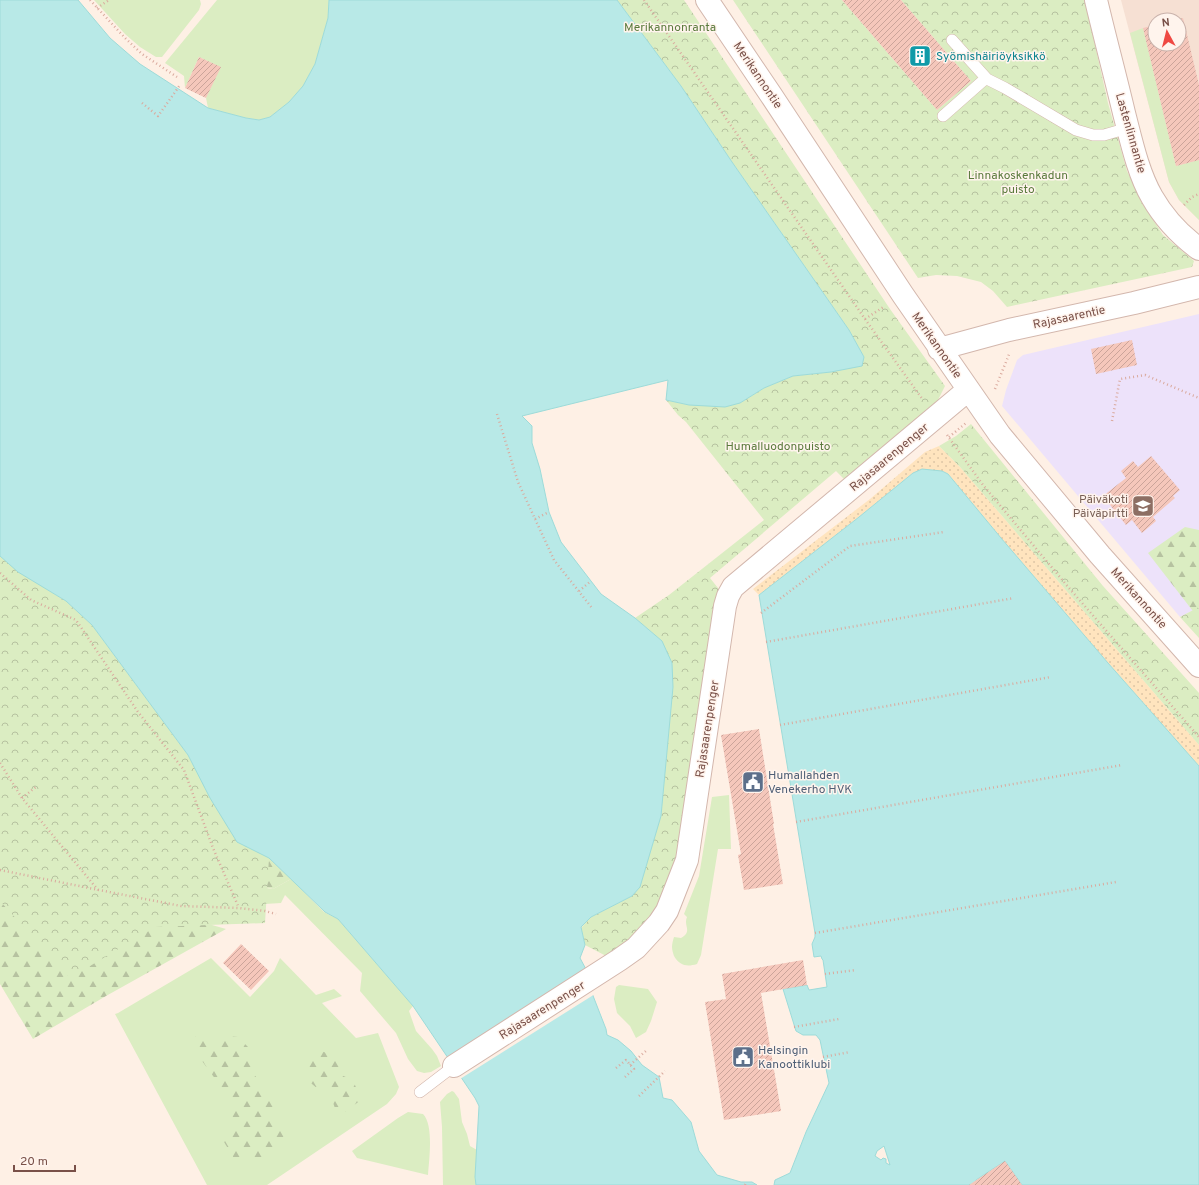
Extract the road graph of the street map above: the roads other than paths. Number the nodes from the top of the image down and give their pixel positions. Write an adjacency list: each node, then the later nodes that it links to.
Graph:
1 (707, 0): 9 (street, Merikannontie)
2 (1096, 0): 6 (street, Lastenlinnantie)
3 (952, 40): 4 (lane)
4 (987, 79): 5 (lane); 6 (lane)
5 (943, 116)
6 (1128, 128): 7 (street, Lastenlinnantie)
7 (1199, 249)
8 (1199, 287): 9 (street, Rajasaarentie)
9 (939, 349): 10 (street, Merikannontie)
10 (968, 390): 11 (street, Merikannontie); 12 (street, Rajasaarenpenger)
11 (1199, 666)
12 (454, 1066): 13 (lane)
13 (420, 1092)

